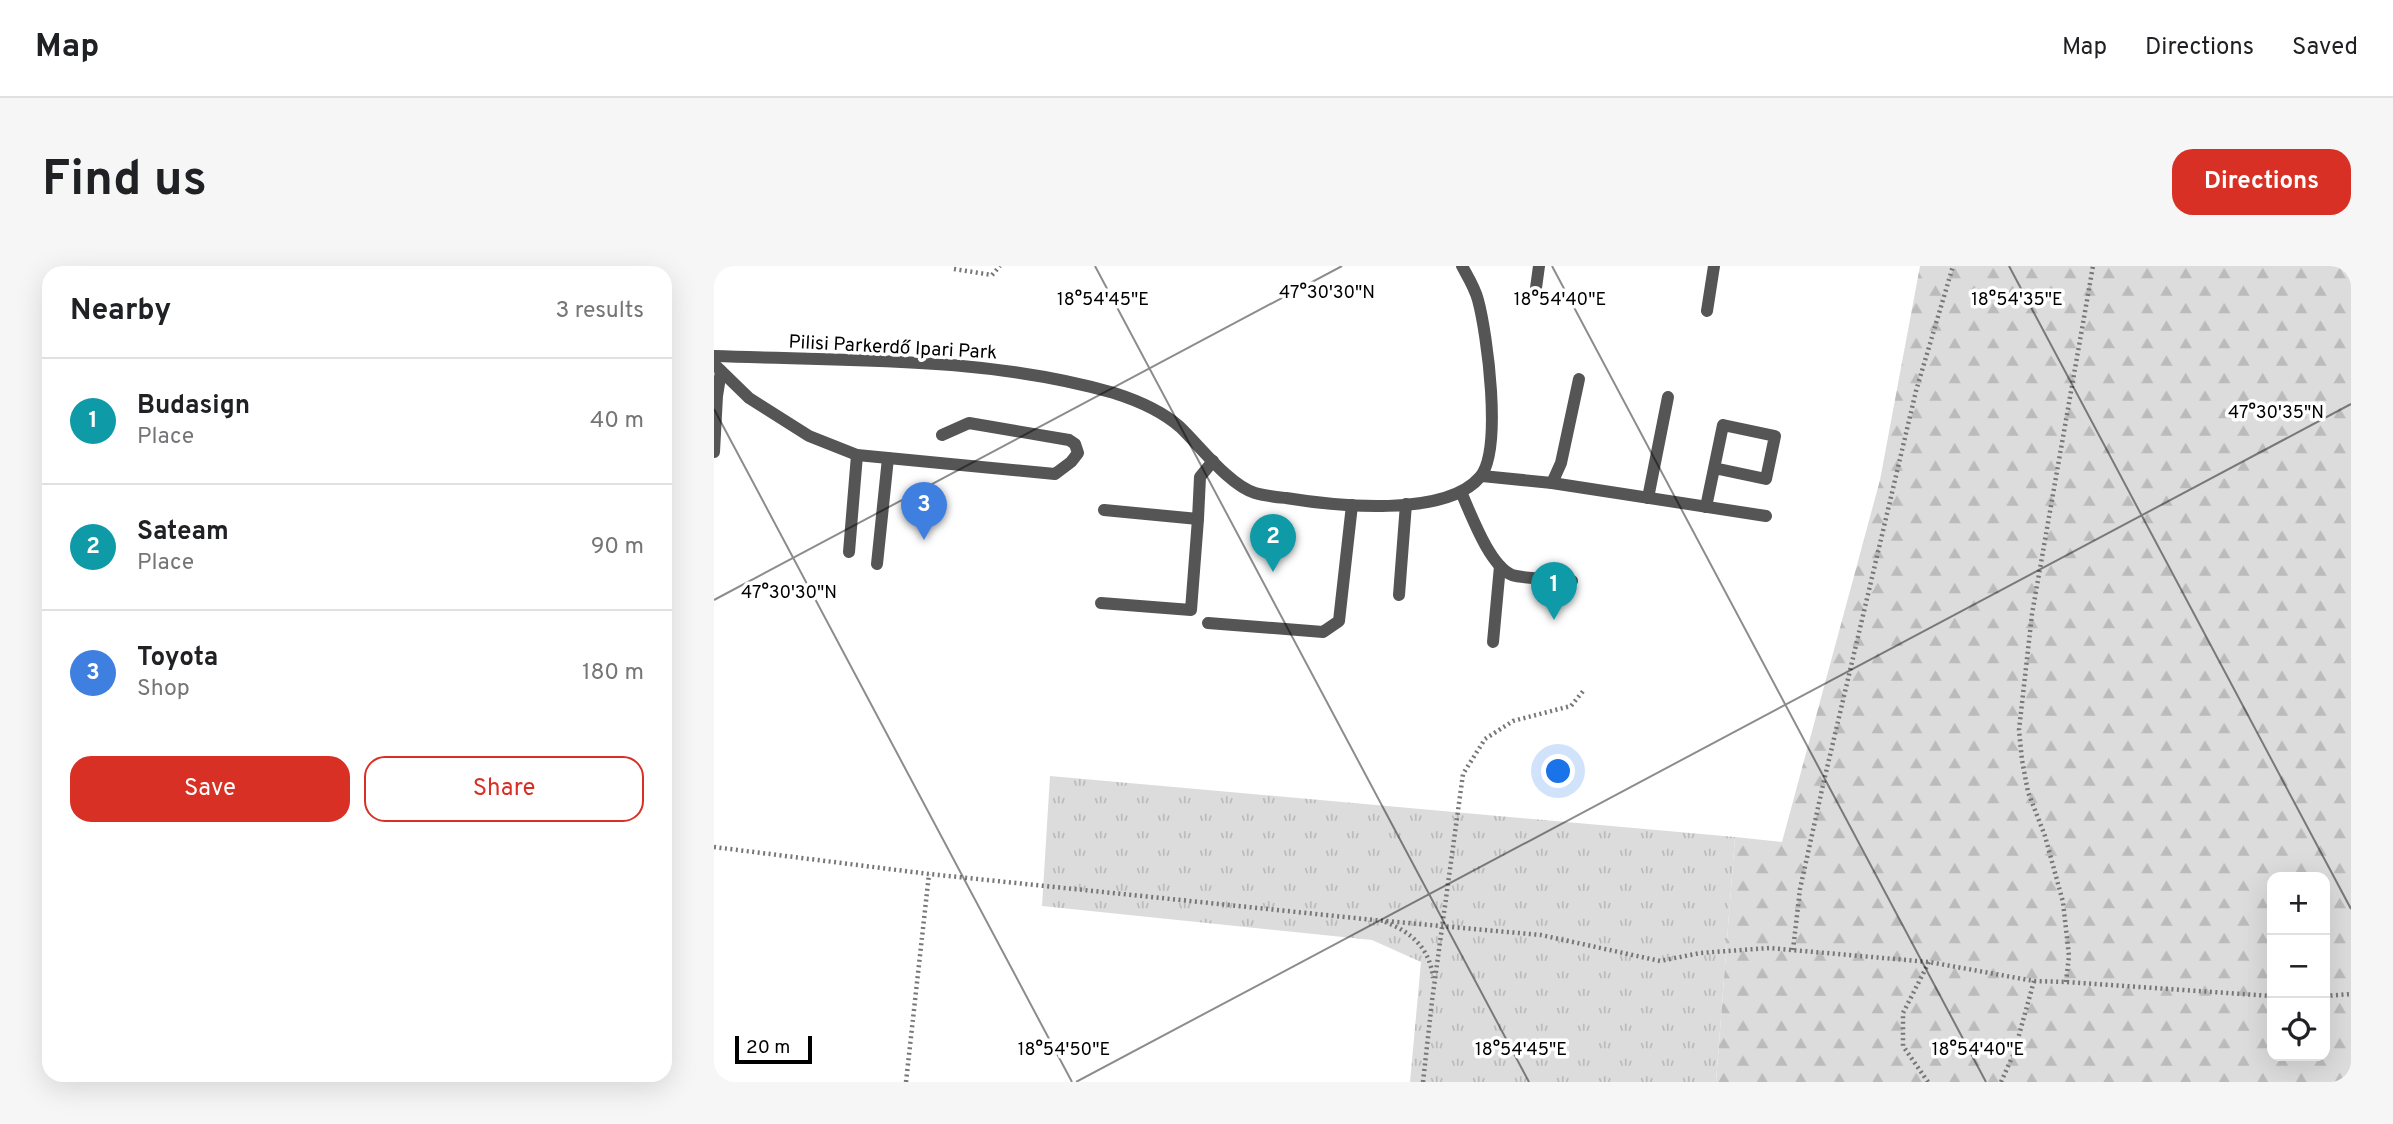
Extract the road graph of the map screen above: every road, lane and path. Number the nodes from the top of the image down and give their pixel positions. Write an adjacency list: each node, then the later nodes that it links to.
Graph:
1 (1000, 266): 7 (path)
2 (1462, 266): 20 (lane)
3 (1539, 266): 8 (lane)
4 (1714, 266): 9 (lane)
5 (1952, 266): 43 (path)
6 (2094, 266): 46 (path)
7 (954, 269)
8 (1536, 288)
9 (1707, 311)
10 (714, 356): 18 (lane, Pilisi Parkerdő Ipari Park)
11 (718, 367): 15 (lane); 16 (lane)
12 (1579, 379): 21 (lane)
13 (1668, 397): 23 (lane)
14 (942, 435): 17 (lane)
15 (714, 452)
16 (857, 455): 17 (lane); 30 (lane)
17 (888, 458): 31 (lane)
18 (1213, 461): 25 (lane, Pilisi Parkerdő Ipari Park); 29 (lane)
19 (1714, 468): 19 (lane); 26 (lane)
20 (1482, 476): 21 (lane); 22 (lane, Pilisi Parkerdő Ipari Park)
21 (1552, 483): 23 (lane)
22 (1461, 492): 24 (lane, Pilisi Parkerdő Ipari Park); 32 (lane)
23 (1648, 498): 26 (lane)
24 (1406, 504): 25 (lane, Pilisi Parkerdő Ipari Park); 34 (lane)
25 (1352, 505): 36 (lane)
26 (1706, 507): 28 (lane)
27 (1104, 510): 29 (lane)
28 (1766, 516)
29 (1198, 519): 35 (lane)
30 (849, 552)
31 (877, 564)
32 (1500, 566): 33 (lane); 37 (lane)
33 (1572, 581)
34 (1399, 595)
35 (1101, 603)
36 (1208, 623)
37 (1493, 642)
38 (1584, 690): 42 (path)
39 (714, 847): 40 (path)
40 (929, 874): 41 (path); 51 (path)
41 (1374, 920): 42 (path); 50 (path)
42 (1442, 925): 43 (path); 50 (path)
43 (1793, 950): 44 (path)
44 (1929, 962): 45 (path); 53 (path)
45 (2034, 981): 46 (path); 54 (path)
46 (2066, 982): 48 (path)
47 (2351, 994): 49 (path)
48 (2267, 996)
49 (2330, 996)
50 (1432, 1001): 52 (path)
51 (906, 1082)
52 (1423, 1082)
53 (1928, 1082)
54 (2001, 1082)

